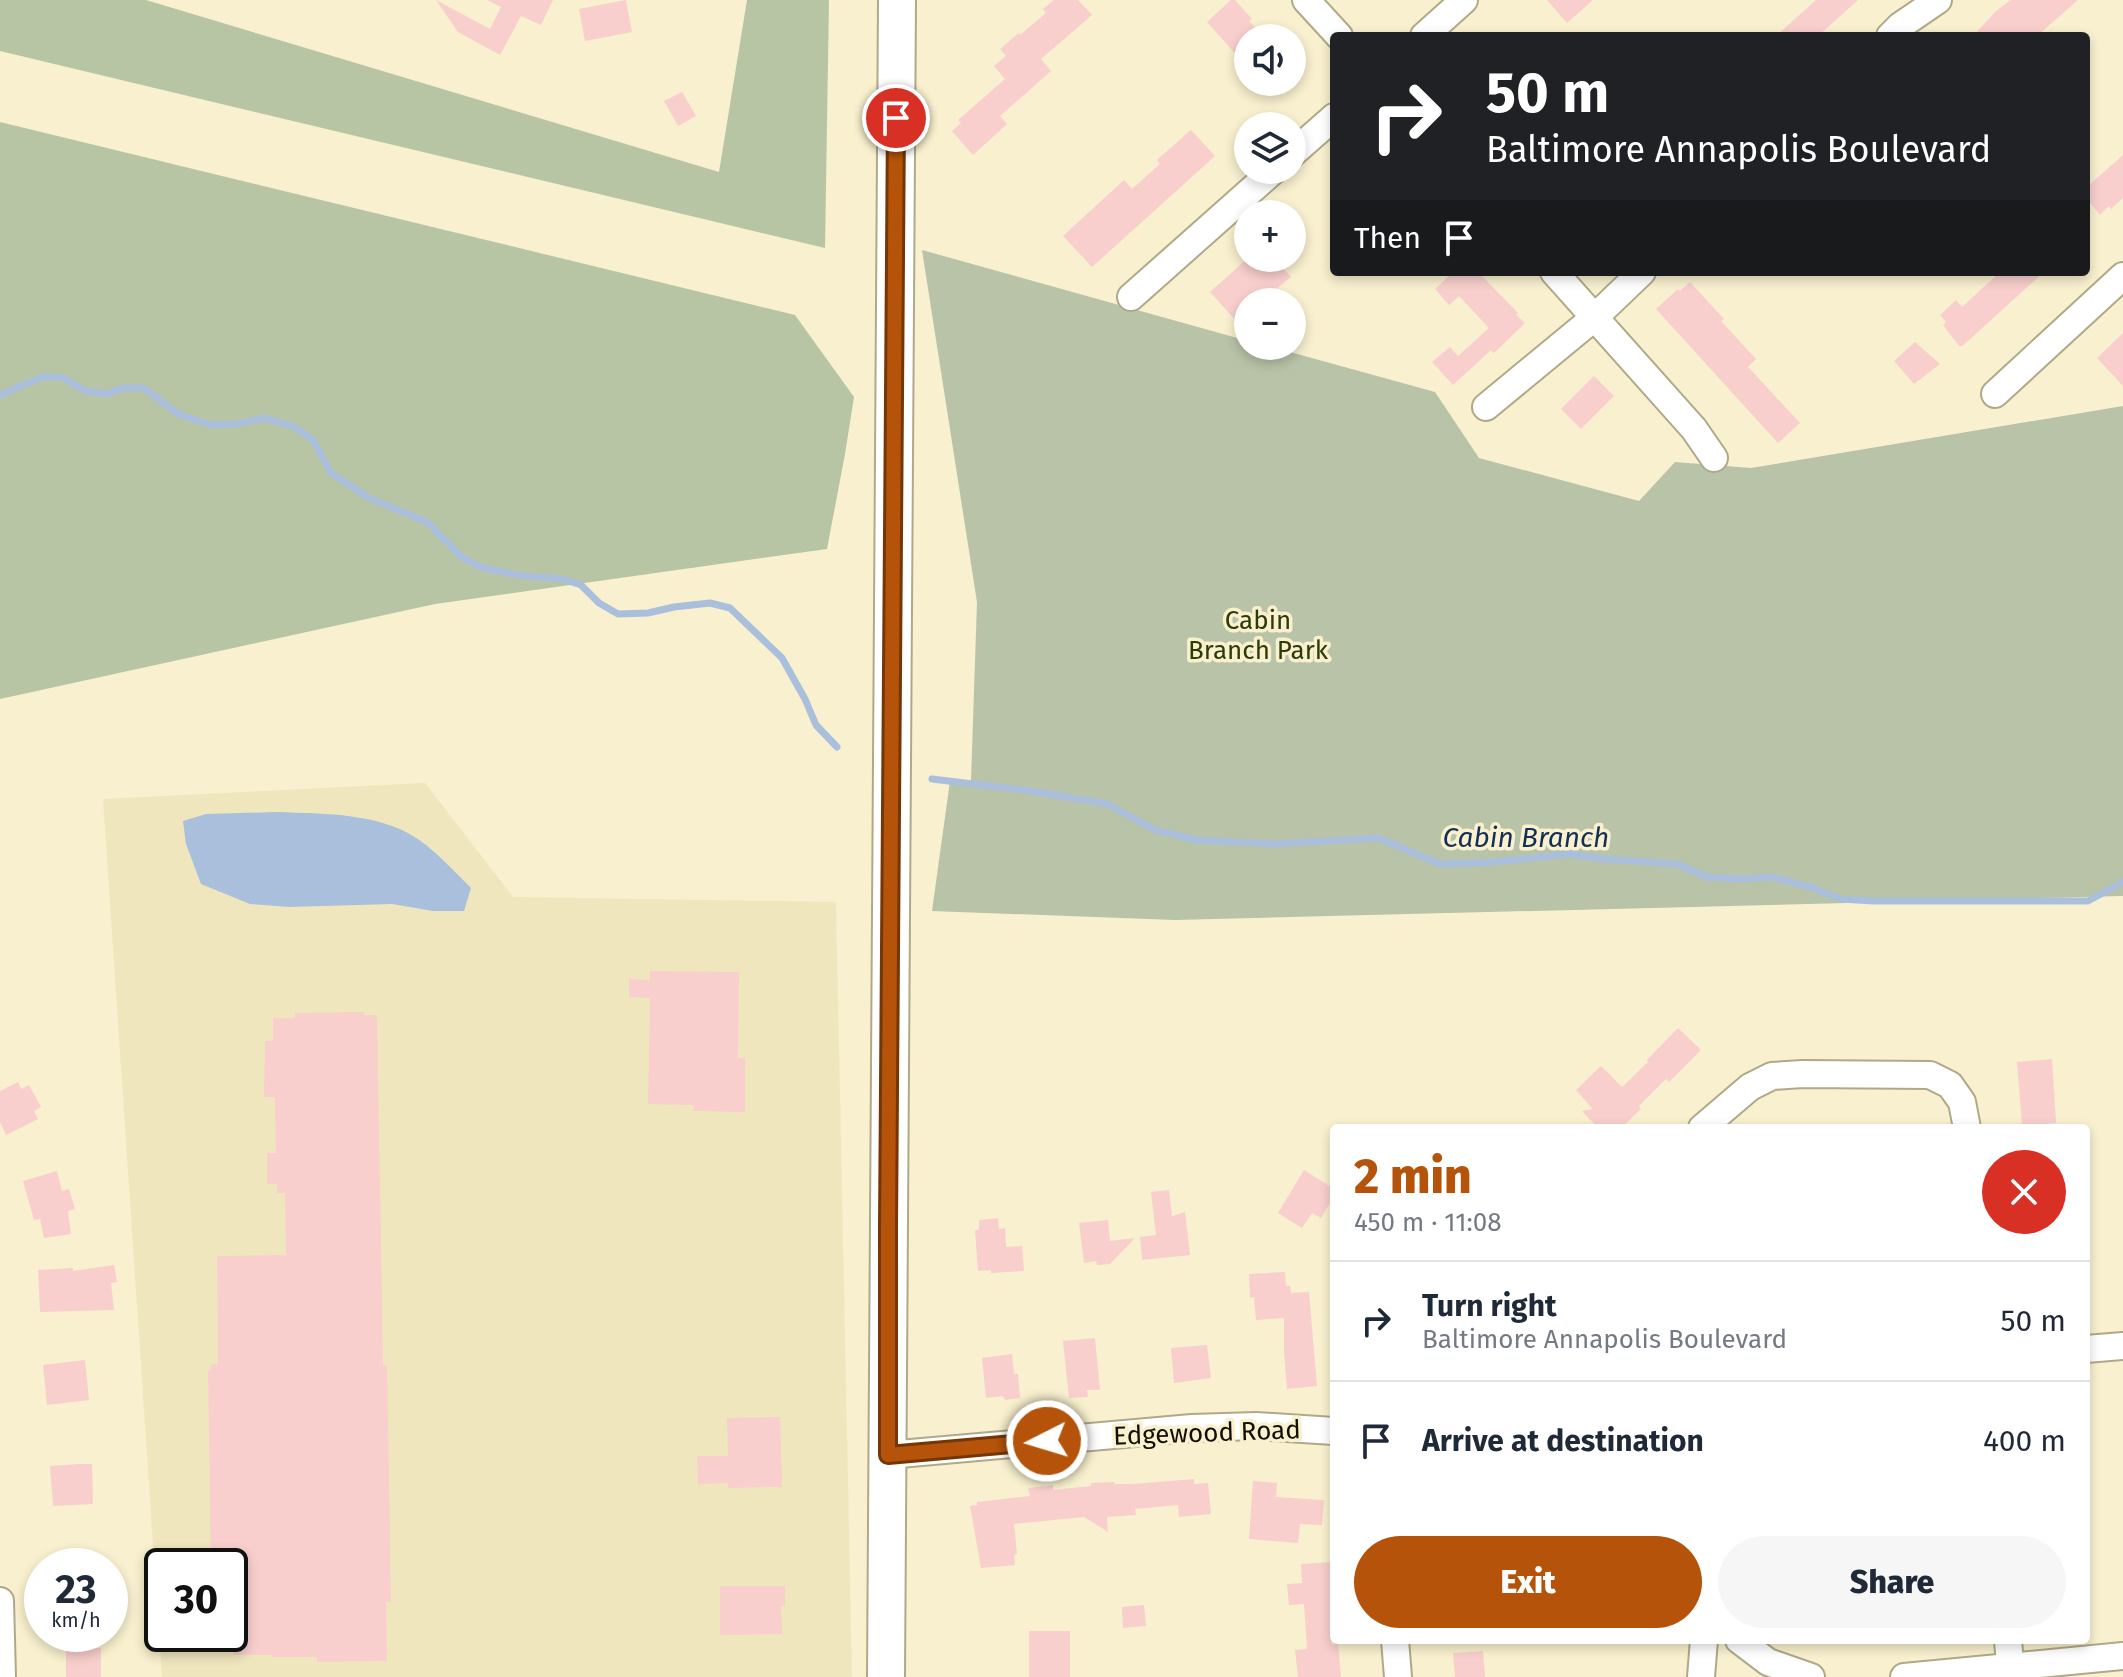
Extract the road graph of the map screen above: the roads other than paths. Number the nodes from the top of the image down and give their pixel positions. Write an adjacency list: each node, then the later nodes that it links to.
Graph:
1 (897, 0): 24 (main road)
2 (1306, 0): 5 (street)
3 (1464, 0): 6 (street)
4 (1938, 0): 7 (street)
5 (1335, 32)
6 (1428, 32)
7 (1894, 32)
8 (1330, 121): 9 (street)
9 (1306, 142)
10 (1258, 184): 14 (street)
11 (1558, 276): 15 (street)
12 (1638, 276): 15 (street)
13 (2123, 276): 16 (street)
14 (1131, 297)
15 (1595, 317): 17 (street); 18 (street)
16 (1995, 394)
17 (1486, 407)
18 (1714, 458)
19 (1707, 1124): 20 (street)
20 (1966, 1124)
21 (2123, 1346): 22 (street)
22 (2090, 1349)
23 (1330, 1431): 24 (street, Edgewood Road)
24 (888, 1455): 33 (main road)
25 (0, 1601): 32 (street)
26 (1395, 1644): 34 (street)
27 (1704, 1644): 35 (street)
28 (1744, 1644): 36 (street)
29 (2008, 1644): 31 (street)
30 (2123, 1656): 31 (street)
31 (2010, 1672): 37 (street)
32 (2, 1677)
33 (886, 1677)
34 (1398, 1677)
35 (1701, 1677)
36 (1811, 1677)
37 (1904, 1677)

